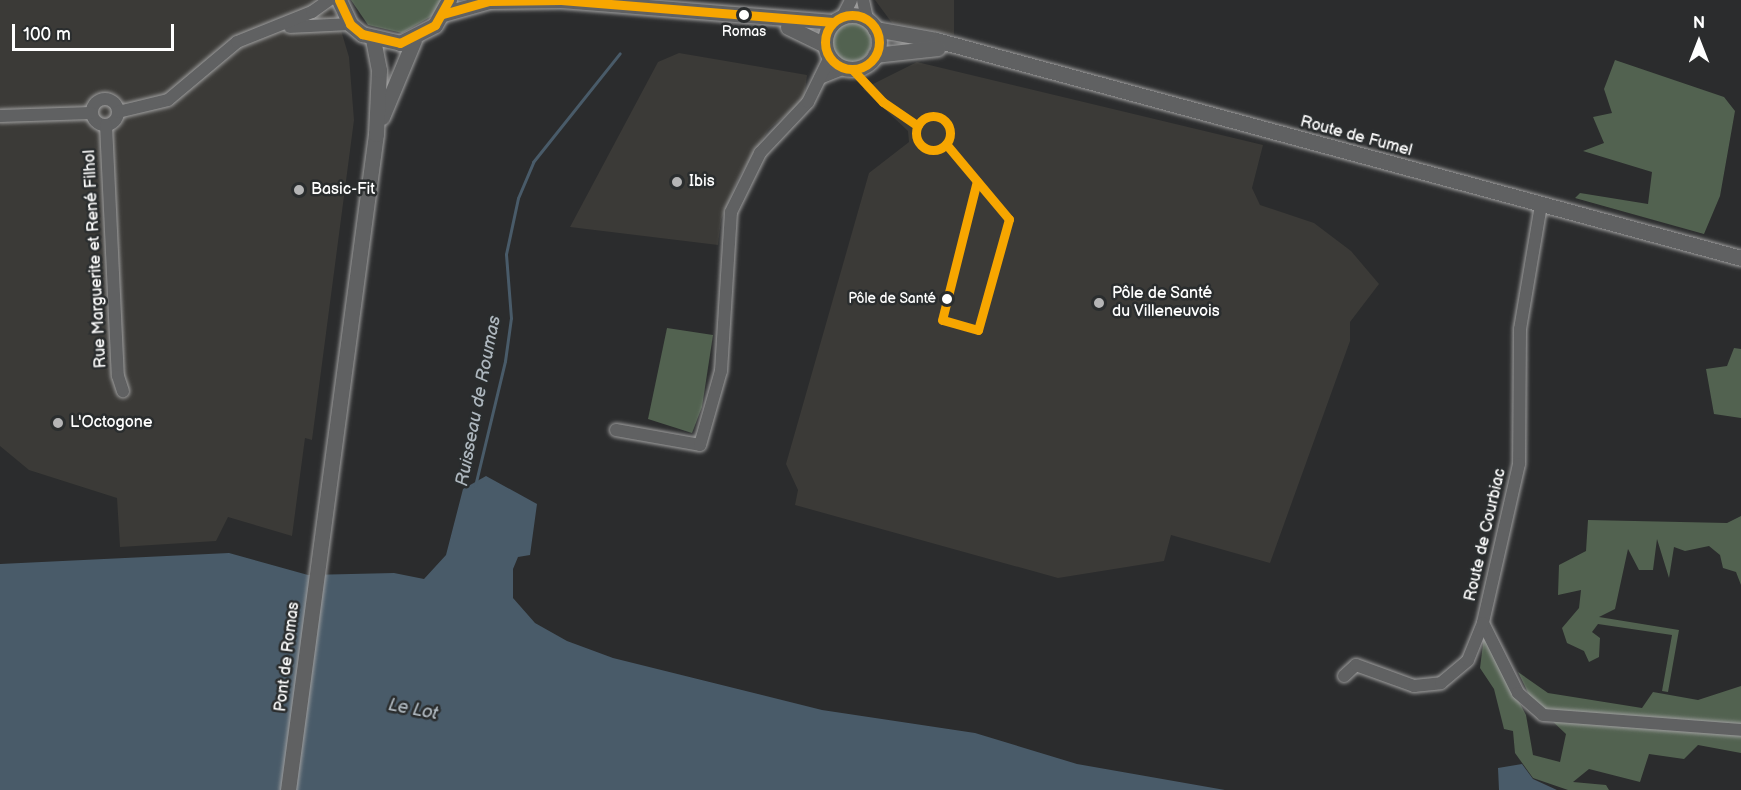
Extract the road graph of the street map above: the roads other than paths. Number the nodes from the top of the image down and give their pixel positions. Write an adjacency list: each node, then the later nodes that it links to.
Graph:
1 (329, 0): 11 (street)
2 (339, 0): 9 (main road)
3 (561, 0): 6 (main road); 8 (main road)
4 (851, 0): 7 (street)
5 (863, 0): 10 (street)
6 (446, 7): 13 (main road)
7 (838, 19): 8 (main road); 10 (main road); 15 (main road)
8 (768, 20): 15 (main road)
9 (350, 24): 11 (street); 12 (main road)
10 (871, 24): 14 (main road, Route de Fumel); 16 (main road)
11 (279, 27): 20 (street)
12 (373, 39): 13 (main road); 23 (main road)
13 (414, 40): 23 (main road)
14 (962, 48): 16 (main road, Route de Fumel); 24 (main road, Route de Fumel)
15 (827, 51): 17 (main road); 18 (street)
16 (875, 55): 17 (main road)
17 (845, 68): 18 (street)
18 (820, 78): 27 (street)
19 (92, 112): 20 (street); 21 (street); 22 (street)
20 (118, 112): 22 (street)
21 (0, 116)
22 (106, 125): 26 (street, Rue Marguerite et René Filhol)
23 (376, 134): 31 (main road, Pont de Romas)
24 (1541, 205): 25 (main road, Route de Fumel); 28 (street, Route de Courbiac)
25 (1741, 258)
26 (123, 391)
27 (616, 430)
28 (1483, 623): 29 (street, Route de Courbiac); 30 (street, Route de Courbiac)
29 (1344, 676)
30 (1741, 730)
31 (288, 790)

